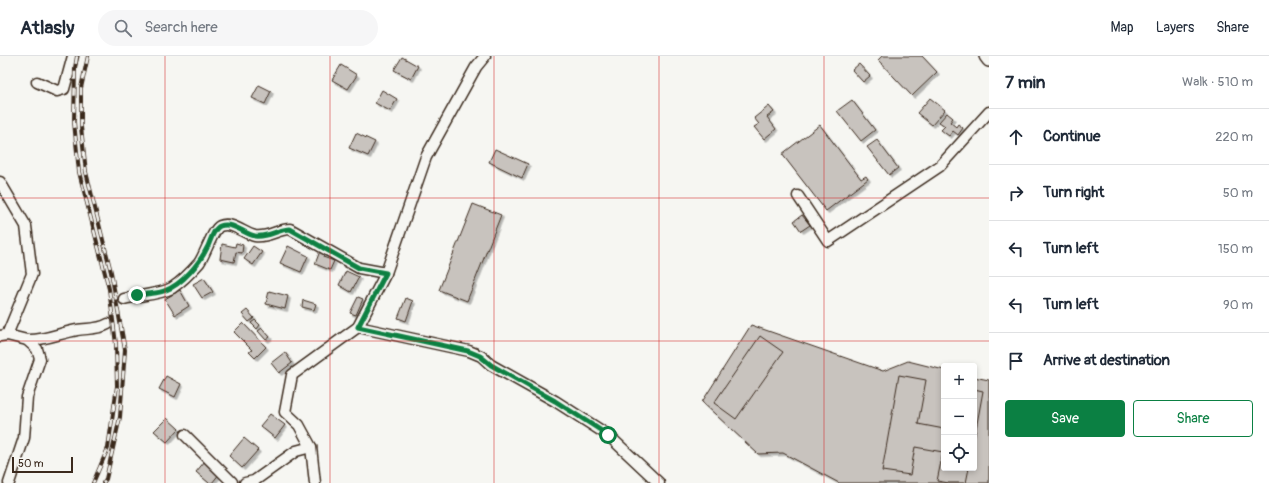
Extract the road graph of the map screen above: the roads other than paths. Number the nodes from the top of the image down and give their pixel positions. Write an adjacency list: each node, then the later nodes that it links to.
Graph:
1 (73, 56): 5 (street)
2 (485, 56): 9 (street)
3 (986, 56): 4 (main road)
4 (989, 60)
5 (37, 82)
6 (989, 112): 8 (street)
7 (0, 182): 13 (street)
8 (798, 196)
9 (386, 273): 10 (street); 12 (street)
10 (124, 299)
11 (108, 324): 14 (street)
12 (358, 327): 16 (street); 21 (street)
13 (4, 335): 14 (street)
14 (27, 340): 17 (street)
15 (185, 436): 18 (street)
16 (311, 447): 19 (street); 20 (street)
17 (9, 483)
18 (234, 483)
19 (245, 483)
20 (315, 483)
21 (659, 483)

